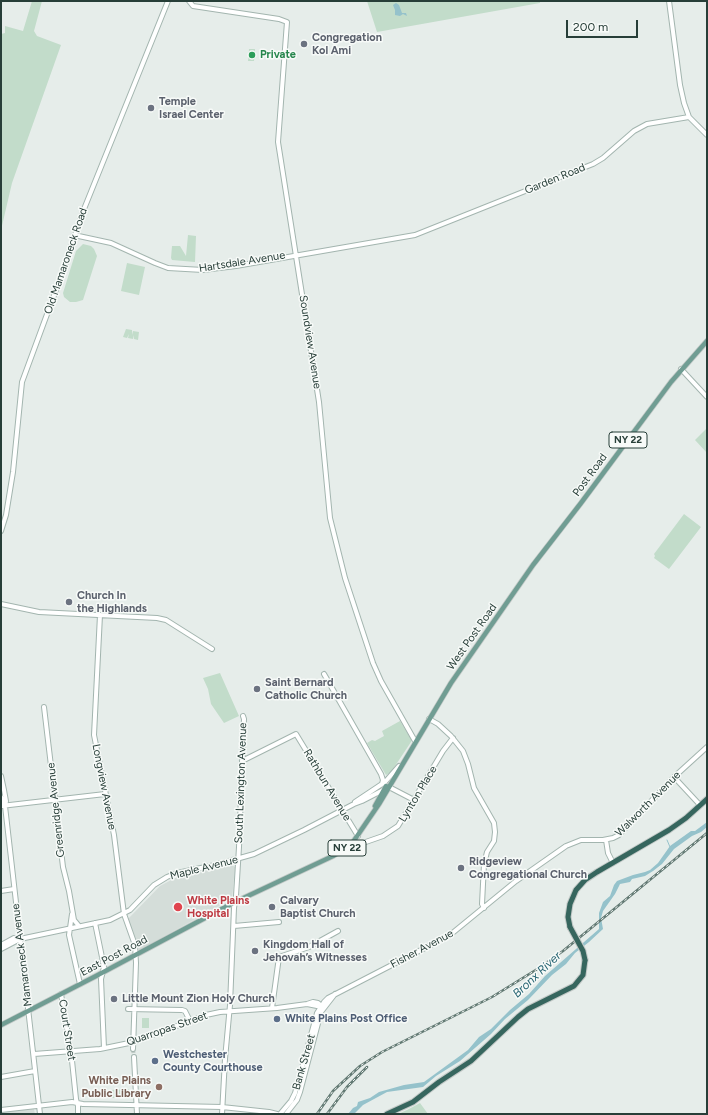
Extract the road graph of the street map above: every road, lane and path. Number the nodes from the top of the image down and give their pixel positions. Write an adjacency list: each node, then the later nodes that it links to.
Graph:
1 (168, 1): 6 (street, Old Mamaroneck Road)
2 (189, 1): 8 (street, Soundview Avenue)
3 (669, 1): 4 (street)
4 (689, 117): 5 (street); 7 (street, Garden Road)
5 (707, 135)
6 (74, 235): 8 (street, Hartsdale Avenue); 12 (street, Old Mamaroneck Road)
7 (415, 235): 8 (street, Hartsdale Avenue)
8 (296, 254): 22 (street, Soundview Avenue)
9 (707, 340): 10 (main road, Post Road / NY 22)
10 (681, 369): 11 (street); 13 (main road, Post Road / NY 22)
11 (707, 397)
12 (1, 531)
13 (548, 546): 20 (main road, West Post Road / NY 22)
14 (1, 604): 15 (street)
15 (100, 615): 16 (street); 33 (street, Longview Avenue)
16 (212, 649)
17 (324, 674): 26 (street)
18 (44, 707): 36 (street, Greenridge Avenue)
19 (243, 716): 24 (street, South Lexington Avenue)
20 (429, 719): 21 (street); 22 (main road, West Post Road / NY 22)
21 (453, 738): 37 (street, Lynton Place); 53 (street)
22 (415, 742): 25 (main road, West Post Road / NY 22); 31 (main road, West Post Road / NY 22)
23 (707, 747): 28 (street, Walworth Avenue)
24 (242, 761): 42 (street, Rathbun Avenue); 48 (street, South Lexington Avenue)
25 (399, 766): 27 (street); 32 (main road, West Post Road / NY 22)
26 (381, 774): 27 (street); 30 (street)
27 (390, 776): 30 (street)
28 (674, 777): 41 (street); 46 (street, Walworth Avenue)
29 (1, 778): 40 (street)
30 (382, 784): 39 (street)
31 (390, 787): 32 (street, Maple Avenue); 37 (street); 43 (main road, West Post Road / NY 22)
32 (384, 790): 39 (street, Maple Avenue); 43 (main road, West Post Road / NY 22)
33 (105, 794): 36 (street); 55 (street, Longview Avenue)
34 (1, 797): 40 (street, Mamaroneck Avenue)
35 (707, 799): 41 (highway)
36 (56, 800): 40 (street); 54 (street, Greenridge Avenue)
37 (414, 800): 47 (street, Lynton Place)
38 (707, 803): 41 (highway)
39 (354, 804): 42 (street, Maple Avenue)
40 (3, 806): 50 (street, Mamaroneck Avenue)
41 (701, 806): 49 (highway); 61 (highway)
42 (342, 810): 44 (street, Rathbun Avenue); 48 (street, Maple Avenue)
43 (372, 813): 44 (main road, West Post Road / NY 22)
44 (358, 836): 47 (main road, West Post Road / NY 22)
45 (581, 840): 46 (street, Walworth Avenue); 53 (street, Fisher Avenue)
46 (606, 840): 49 (street)
47 (351, 845): 52 (main road, West Post Road / NY 22)
48 (238, 859): 52 (street, South Lexington Avenue); 55 (street, Maple Avenue)
49 (612, 863): 61 (highway)
50 (14, 889): 51 (street); 64 (street, Mamaroneck Avenue)
51 (1, 890)
52 (235, 902): 60 (street, South Lexington Avenue); 67 (main road, East Post Road / NY 22)
53 (484, 908): 71 (street, Fisher Avenue)
54 (72, 911): 56 (street, Greenridge Avenue); 62 (street, Greenridge Avenue)
55 (124, 914): 58 (street, Maple Avenue); 67 (street, Longview Avenue)
56 (74, 920): 59 (street, Greenridge Avenue); 62 (street)
57 (279, 922): 60 (street)
58 (95, 923): 59 (street, Maple Avenue); 68 (street)
59 (79, 926): 62 (street, Maple Avenue)
60 (234, 926): 75 (street, South Lexington Avenue)
61 (571, 927): 99 (highway, bridge)
62 (69, 928): 64 (street, Maple Avenue); 69 (street, Greenridge Avenue)
63 (338, 931): 72 (street)
64 (20, 939): 65 (street, Maple Avenue); 66 (street, Maple Avenue); 76 (street, Mamaroneck Avenue)
65 (1, 945)
66 (1, 949)
67 (136, 955): 68 (main road, East Post Road / NY 22); 74 (street, Longview Avenue)
68 (103, 973): 69 (main road, East Post Road / NY 22); 80 (street)
69 (80, 984): 70 (main road, East Post Road / NY 22)
70 (62, 994): 76 (main road, East Post Road / NY 22); 82 (street, Court Street)
71 (322, 1007): 72 (street); 97 (street, Bank Street); 98 (street, Bank Street)
72 (272, 1008): 75 (street)
73 (128, 1009): 74 (street)
74 (134, 1009): 77 (street); 79 (street, Longview Avenue)
75 (229, 1010): 77 (street, Quarropas Street); 90 (street, South Lexington Avenue)
76 (28, 1011): 78 (main road, East Post Road / NY 22); 83 (street, Mamaroneck Avenue)
77 (190, 1021): 79 (street, Quarropas Street)
78 (1, 1025)
79 (134, 1042): 80 (street, Quarropas Street); 81 (street, Longview Avenue)
80 (104, 1048): 82 (street, Quarropas Street)
81 (133, 1049)
82 (70, 1051): 83 (street, Quarropas Street); 87 (street, Court Street)
83 (34, 1054): 85 (street, Mamaroneck Avenue)
84 (134, 1057): 89 (street)
85 (35, 1071): 86 (street); 88 (street, Mamaroneck Avenue)
86 (1, 1077)
87 (77, 1103): 88 (street); 89 (street); 94 (street, Court Street)
88 (39, 1105): 91 (street); 93 (street, Mamaroneck Avenue)
89 (137, 1105): 90 (street); 95 (street)
90 (222, 1107): 92 (street); 96 (street, South Lexington Avenue)
91 (1, 1110)
92 (263, 1113): 97 (street)
93 (40, 1114)
94 (78, 1114)
95 (138, 1114)
96 (222, 1114)
97 (279, 1114)
98 (286, 1114)
99 (389, 1114)

